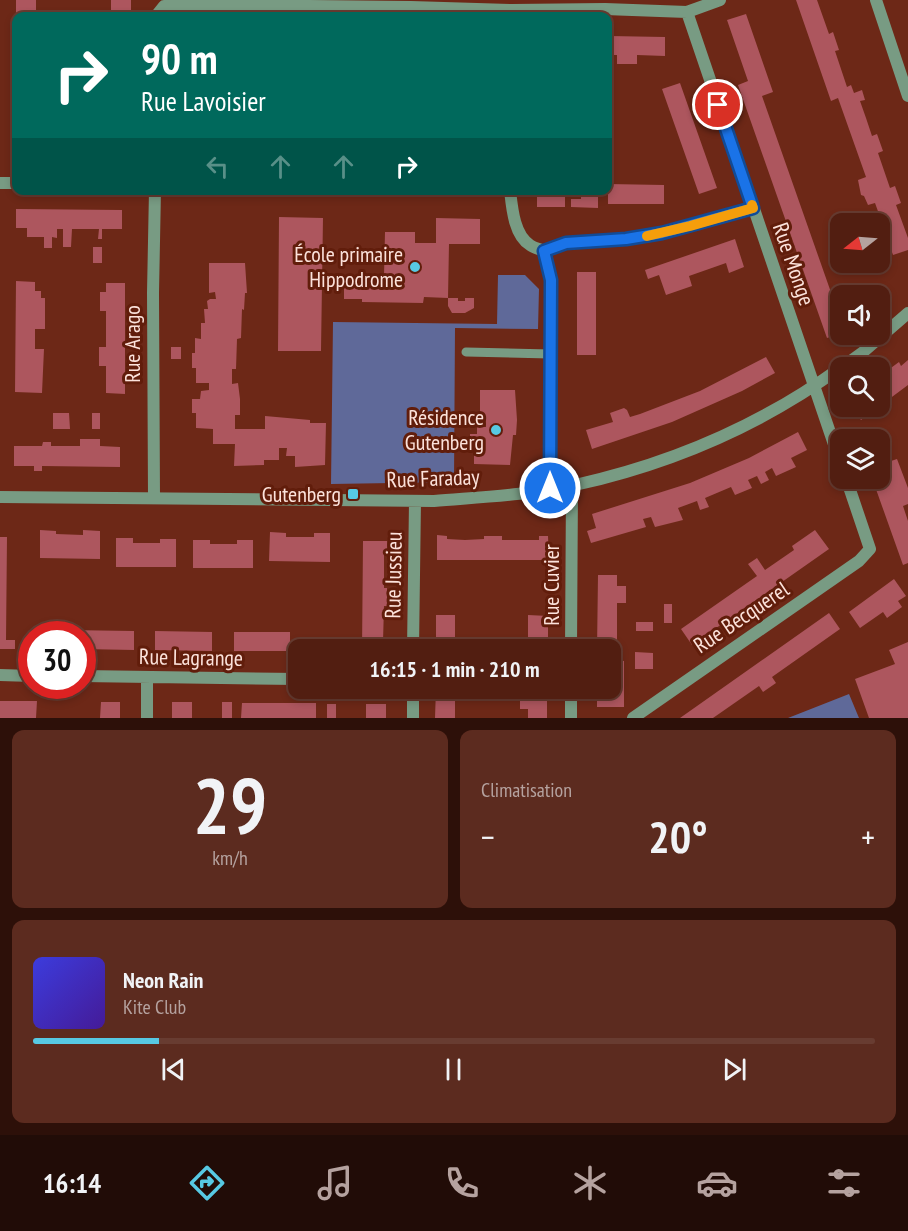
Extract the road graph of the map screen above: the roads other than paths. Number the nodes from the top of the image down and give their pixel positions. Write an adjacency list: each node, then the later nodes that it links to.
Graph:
1 (720, 0): 6 (street)
2 (876, 0): 7 (street)
3 (210, 3): 4 (street); 5 (street)
4 (512, 9): 6 (street)
5 (159, 12)
6 (687, 12): 10 (street, Rue Monge)
7 (908, 96)
8 (155, 195): 23 (street, Rue Arago)
9 (511, 195): 11 (street)
10 (753, 208): 11 (street); 17 (street, Rue Monge)
11 (544, 251): 14 (street)
12 (908, 313): 15 (street, Rue Faraday)
13 (466, 352): 14 (lane)
14 (550, 354): 20 (street)
15 (855, 357)
16 (830, 376): 17 (street, Rue Faraday)
17 (814, 387): 18 (street, Rue Monge); 19 (street, Rue Faraday)
18 (830, 433)
19 (572, 485): 20 (street, Rue Faraday); 26 (street, Rue Cuvier)
20 (550, 488): 24 (street, Rue Faraday)
21 (850, 489): 37 (street, Rue Becquerel)
22 (0, 497): 23 (street, Rue Faraday)
23 (154, 498): 24 (street, Rue Faraday)
24 (415, 501): 25 (street, Rue Jussieu)
25 (413, 639)
26 (571, 639)
27 (0, 675): 28 (street)
28 (18, 676)
29 (96, 676): 30 (street, Rue Lagrange)
30 (147, 677): 31 (street, Rue Lagrange); 34 (street)
31 (288, 679)
32 (413, 699): 35 (street)
33 (571, 699): 36 (street)
34 (147, 718)
35 (413, 718)
36 (571, 718)
37 (633, 718)

